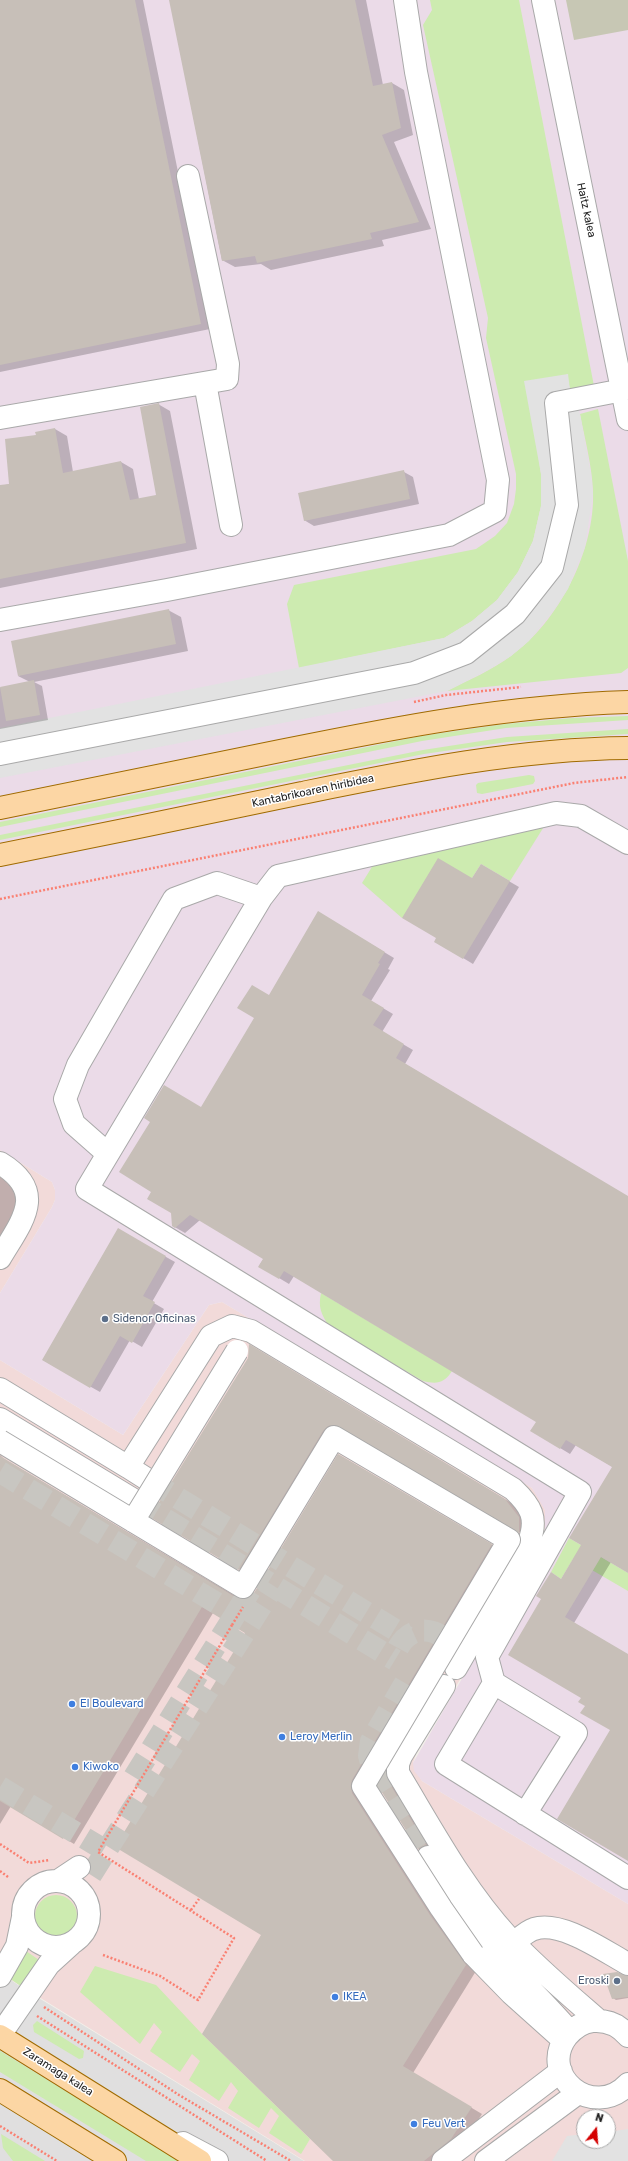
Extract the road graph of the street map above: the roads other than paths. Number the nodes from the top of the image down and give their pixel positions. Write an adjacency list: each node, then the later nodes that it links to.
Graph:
1 (405, 0): 9 (street)
2 (543, 0): 5 (street, Haitz kalea)
3 (188, 176): 4 (street)
4 (205, 382): 6 (street); 8 (street)
5 (623, 390): 7 (street, Haitz kalea); 12 (street)
6 (0, 418)
7 (628, 419)
8 (231, 525)
9 (0, 620)
10 (628, 702): 13 (main road)
11 (628, 748): 15 (main road, Kantabrikoaren hiribidea)
12 (0, 754)
13 (0, 808)
14 (628, 843): 16 (street)
15 (0, 855)
16 (261, 898): 17 (street); 17 (street)
17 (108, 1154): 27 (street)
18 (0, 1163): 19 (street)
19 (0, 1258)
20 (251, 1331): 24 (street); 26 (street, bridge); 34 (street)
21 (0, 1389): 24 (street)
22 (0, 1419): 26 (street)
23 (0, 1441): 26 (street, bridge)
24 (128, 1467): 25 (street)
25 (150, 1481)
26 (135, 1512): 40 (street, bridge)
27 (494, 1683): 28 (street); 28 (street)
28 (526, 1814): 30 (street)
29 (428, 1857): 40 (street)
30 (628, 1878)
31 (58, 1881): 32 (street); 32 (street); 33 (street)
32 (84, 1897): 35 (street)
33 (23, 1917): 35 (street); 37 (street)
34 (514, 1943): 36 (street); 38 (street)
35 (71, 1944): 39 (street)
36 (628, 1964)
37 (0, 1976)
38 (599, 2021): 40 (street); 41 (street)
39 (0, 2036): 46 (main road, Zaramaga kalea)
40 (567, 2036): 42 (street)
41 (628, 2036)
42 (561, 2071): 45 (street); 50 (street)
43 (628, 2084): 45 (street)
44 (0, 2090): 47 (main road)
45 (578, 2093): 51 (street)
46 (117, 2109): 48 (main road, Zaramaga kalea); 49 (street, Zaramaga kalea)
47 (115, 2161)
48 (200, 2161)
49 (217, 2161)
50 (443, 2161)
51 (486, 2161)

